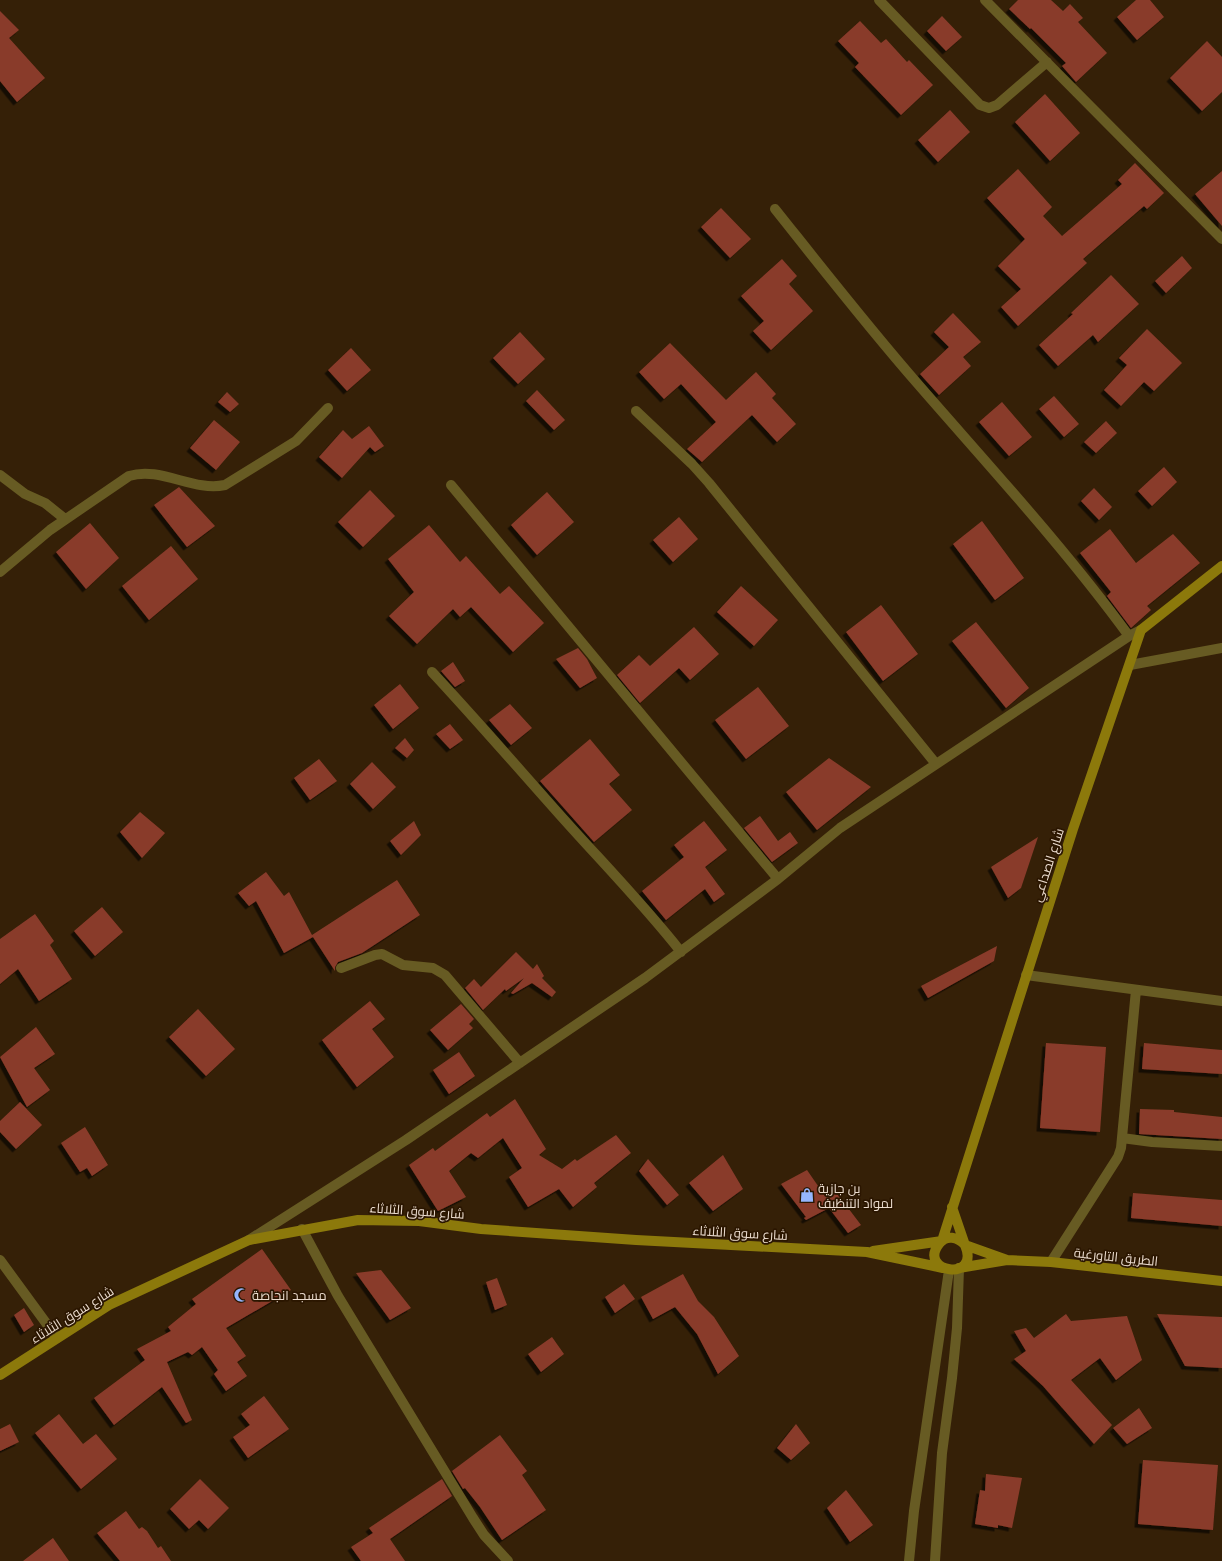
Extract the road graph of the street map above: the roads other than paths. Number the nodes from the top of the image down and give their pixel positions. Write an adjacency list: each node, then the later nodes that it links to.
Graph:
1 (879, 0): 3 (street)
2 (985, 0): 3 (street)
3 (1047, 62): 5 (street)
4 (775, 209): 14 (street)
5 (1222, 238)
6 (328, 408): 10 (street)
7 (636, 411): 18 (street)
8 (0, 475): 10 (street)
9 (451, 485): 19 (street)
10 (65, 520): 12 (street)
11 (1222, 566): 13 (street)
12 (0, 572)
13 (1142, 630): 14 (street); 16 (street, شارع الصداعي)
14 (1128, 636): 18 (street)
15 (1222, 648): 16 (street)
16 (1130, 665): 22 (street, شارع الصداعي)
17 (432, 672): 20 (street)
18 (936, 764): 19 (street)
19 (778, 879): 20 (street)
20 (681, 952): 25 (street)
21 (341, 968): 25 (street)
22 (1026, 975): 23 (street); 28 (street, شارع الصداعي)
23 (1136, 990): 24 (street); 26 (street)
24 (1222, 1001)
25 (520, 1063): 30 (street)
26 (1122, 1138): 27 (street); 36 (street)
27 (1222, 1146)
28 (952, 1207): 31 (street, شارع الصداعي); 32 (street)
29 (302, 1229): 30 (street, شارع سوق الثلاثاء); 33 (street, شارع سوق الثلاثاء); 42 (street)
30 (249, 1240): 40 (street, شارع سوق الثلاثاء)
31 (942, 1241): 32 (street); 33 (street); 38 (street)
32 (965, 1245): 35 (street); 37 (street)
33 (868, 1252): 38 (street)
34 (0, 1260): 40 (street)
35 (1007, 1260): 36 (street, الطريق التاورغية); 37 (street)
36 (1051, 1262): 39 (street, الطريق التاورغية)
37 (959, 1268): 38 (street); 44 (street)
38 (946, 1269): 43 (street)
39 (1222, 1281)
40 (57, 1338): 41 (street, شارع سوق الثلاثاء)
41 (0, 1375)
42 (508, 1561)
43 (910, 1561)
44 (935, 1561)

